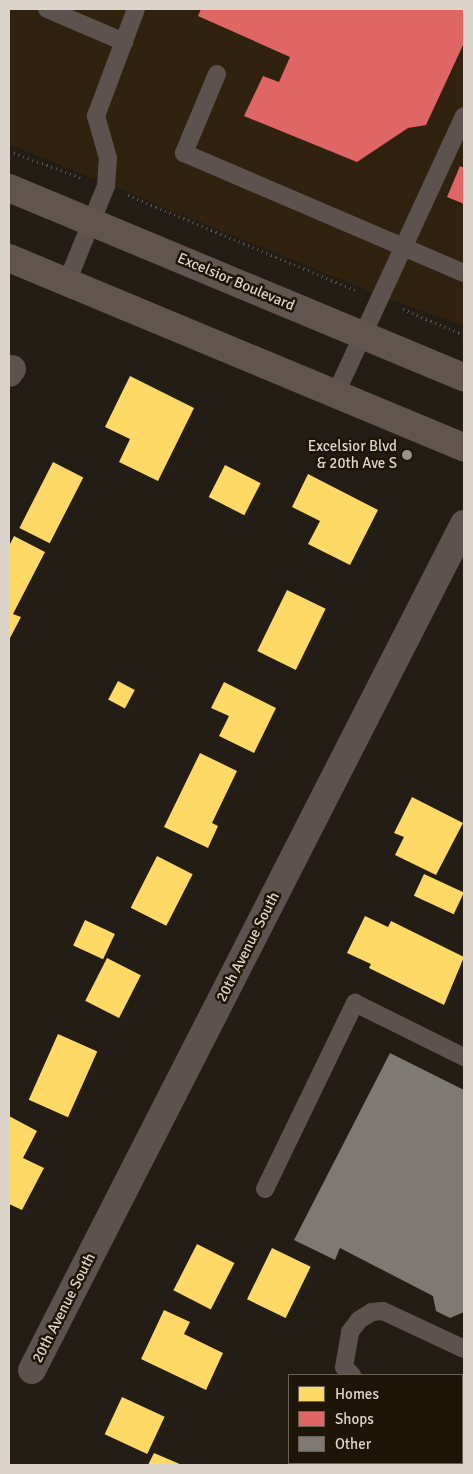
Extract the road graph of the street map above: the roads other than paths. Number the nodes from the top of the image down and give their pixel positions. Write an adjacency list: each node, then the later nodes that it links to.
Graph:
1 (47, 9): 3 (lane)
2 (136, 9): 3 (lane)
3 (124, 42): 7 (lane)
4 (217, 74): 8 (lane)
5 (464, 116): 8 (lane)
6 (9, 188): 7 (main road, Excelsior Boulevard)
7 (92, 222): 11 (lane); 12 (main road, Excelsior Boulevard)
8 (402, 247): 10 (lane); 12 (lane)
9 (9, 258): 11 (main road)
10 (464, 273)
11 (67, 282): 14 (main road)
12 (362, 335): 13 (main road, Excelsior Boulevard); 14 (lane)
13 (464, 377)
14 (336, 393): 15 (main road)
15 (464, 447)
16 (461, 538): 20 (street, 20th Avenue South)
17 (464, 1057): 18 (lane)
18 (264, 1189)
19 (464, 1349): 21 (lane)
20 (32, 1370)
21 (351, 1374)

